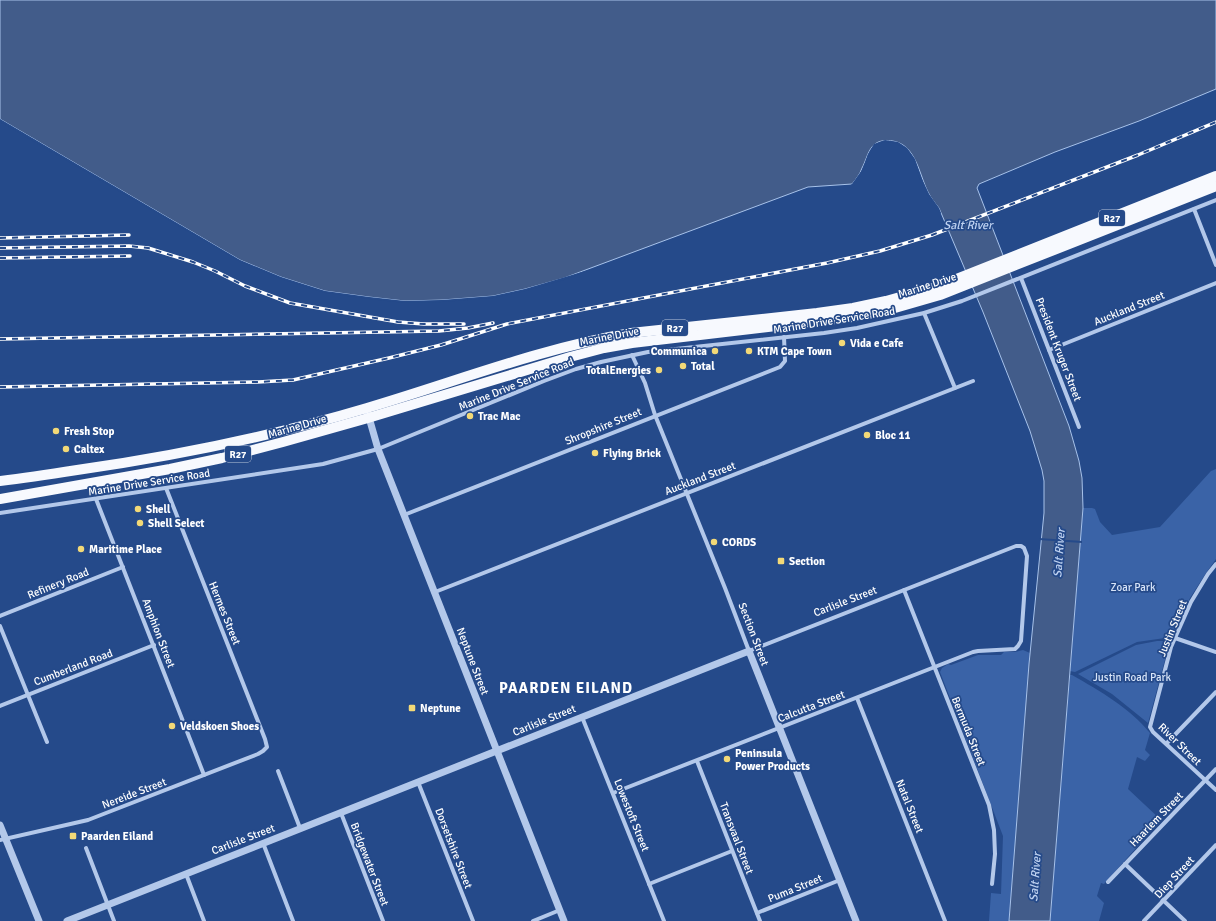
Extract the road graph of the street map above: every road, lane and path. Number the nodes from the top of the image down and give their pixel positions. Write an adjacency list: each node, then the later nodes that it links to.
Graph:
1 (1216, 176): 5 (main road, Marine Drive / R27)
2 (1216, 186): 5 (main road, Marine Drive / R27)
3 (1216, 200): 4 (street, Marine Drive Service Road)
4 (1194, 209): 6 (street); 7 (street, Marine Drive Service Road)
5 (1009, 263): 15 (main road, Marine Drive / R27)
6 (1216, 265)
7 (1021, 278): 9 (street, Marine Drive Service Road); 11 (street, President Kruger Street)
8 (1216, 284): 11 (street, Auckland Street)
9 (924, 313): 10 (street, Marine Drive Service Road); 14 (street)
10 (784, 337): 12 (street, Marine Drive Service Road); 16 (street, Shropshire Street)
11 (1049, 350): 17 (street, President Kruger Street)
12 (632, 355): 16 (street, Section Street); 18 (street, Marine Drive Service Road)
13 (973, 381): 14 (street, Auckland Street)
14 (955, 388): 21 (street, Auckland Street)
15 (368, 413): 18 (street, Neptune Street); 19 (main road, Marine Drive / R27); 22 (main road, Marine Drive / R27)
16 (655, 415): 21 (street, Section Street); 25 (street, Shropshire Street)
17 (1080, 427)
18 (378, 449): 20 (street, Marine Drive Service Road); 25 (street, Neptune Street)
19 (0, 481)
20 (166, 488): 23 (street, Marine Drive Service Road); 47 (street, Hermes Street)
21 (686, 493): 29 (street, Auckland Street); 35 (street, Section Street)
22 (0, 499)
23 (96, 499): 24 (street, Marine Drive Service Road); 27 (street, Amphion Street)
24 (0, 513)
25 (404, 515): 29 (street, Neptune Street)
26 (1216, 564): 32 (street, Justin Street)
27 (123, 567): 30 (street, Refinery Road); 33 (street, Amphion Street)
28 (904, 590): 34 (street, Carlisle Street); 35 (street, Carlisle Street); 37 (street, Bermuda Street)
29 (435, 592): 48 (street, Neptune Street)
30 (0, 616)
31 (0, 626): 39 (street)
32 (1175, 638): 36 (street); 43 (street, Justin Street)
33 (154, 645): 39 (street, Cumberland Road); 52 (street, Amphion Street)
34 (1017, 648): 37 (street, Calcutta Street)
35 (749, 651): 42 (street, Carlisle Street); 44 (street, Section Street)
36 (1216, 652)
37 (934, 667): 40 (street, Calcutta Street); 70 (street, Bermuda Street)
38 (1216, 692): 46 (street)
39 (28, 695): 41 (street, Cumberland Road); 45 (street)
40 (857, 698): 44 (street, Calcutta Street); 87 (street, Natal Street)
41 (0, 706)
42 (582, 716): 48 (street, Carlisle Street); 56 (street, Lowestoft Street)
43 (1150, 727): 46 (street, River Street)
44 (779, 728): 49 (street, Calcutta Street); 67 (street, Section Street)
45 (47, 742)
46 (1167, 743): 53 (street, River Street)
47 (267, 745): 52 (street, Nereide Street)
48 (497, 750): 54 (street, Carlisle Street); 73 (street, Neptune Street)
49 (697, 761): 56 (street, Calcutta Street); 64 (street, Transvaal Street)
50 (1216, 769): 53 (street, Haarlem Street)
51 (278, 771): 59 (street)
52 (204, 775): 60 (street, Nereide Street)
53 (1205, 780): 55 (street, River Street); 65 (street, Haarlem Street)
54 (418, 782): 57 (street, Carlisle Street); 81 (street, Dorsetshire Street)
55 (1216, 790)
56 (613, 793): 69 (street, Lowestoft Street)
57 (341, 813): 59 (street, Carlisle Street); 80 (street, Bridgewater Street)
58 (0, 825): 60 (street)
59 (300, 828): 61 (street, Carlisle Street)
60 (3, 840): 75 (street)
61 (263, 843): 66 (street, Carlisle Street); 79 (street)
62 (1216, 846): 71 (street, Diep Street)
63 (86, 848): 72 (street)
64 (732, 851): 69 (street); 74 (street, Transvaal Street)
65 (1125, 864): 68 (street, Haarlem Street); 71 (street)
66 (186, 873): 72 (street, Carlisle Street); 78 (street)
67 (840, 880): 74 (street, Puma Street); 86 (street, Section Street)
68 (1108, 882)
69 (650, 884): 84 (street, Lowestoft Street)
70 (992, 884)
71 (1164, 901): 88 (street, Diep Street); 89 (street)
72 (108, 906): 76 (street, Carlisle Street); 77 (street)
73 (560, 910): 82 (street); 83 (street, Neptune Street)
74 (757, 913): 85 (street, Transvaal Street)
75 (39, 921)
76 (67, 921)
77 (114, 921)
78 (204, 921)
79 (293, 921)
80 (383, 921)
81 (473, 921)
82 (533, 921)
83 (564, 921)
84 (664, 921)
85 (760, 921)
86 (856, 921)
87 (945, 921)
88 (1144, 921)
89 (1185, 921)

